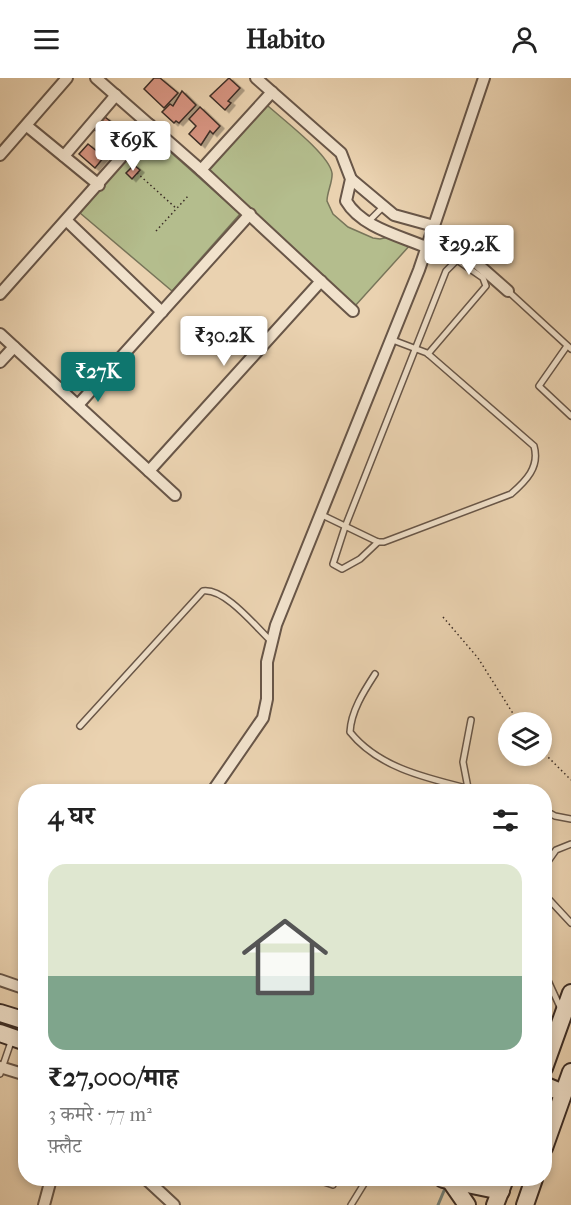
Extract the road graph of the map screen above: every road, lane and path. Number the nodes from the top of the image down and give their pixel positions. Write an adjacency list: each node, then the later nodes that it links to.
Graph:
1 (68, 78): 8 (street)
2 (96, 78): 6 (street)
3 (256, 78): 5 (street)
4 (484, 78): 21 (street)
5 (272, 92): 11 (street); 13 (street)
6 (116, 95): 7 (street); 10 (street)
7 (150, 124): 11 (street); 14 (street)
8 (27, 126): 9 (street); 10 (street)
9 (0, 155)
10 (64, 156): 14 (street)
11 (201, 170): 18 (street)
12 (137, 173): 17 (path)
13 (351, 179): 16 (street); 20 (street)
14 (99, 184): 19 (street)
15 (189, 195): 17 (path)
16 (383, 207): 20 (lane); 21 (street)
17 (177, 209): 22 (path)
18 (249, 214): 25 (street); 29 (street)
19 (67, 222): 27 (street); 29 (street)
20 (367, 223): 24 (street)
21 (434, 226): 23 (lane); 24 (street)
22 (156, 231)
23 (449, 239): 26 (street)
24 (428, 248): 31 (street)
25 (321, 281): 28 (street); 39 (street)
26 (508, 291): 33 (lane)
27 (0, 294)
28 (353, 311)
29 (162, 312): 37 (street)
30 (0, 334): 32 (street)
31 (390, 339): 34 (lane); 41 (street)
32 (14, 346): 36 (street); 37 (street)
33 (569, 348): 38 (lane)
34 (416, 349): 35 (lane); 35 (lane); 42 (lane)
35 (428, 354): 43 (lane)
36 (0, 362)
37 (78, 405): 39 (street)
38 (571, 417)
39 (149, 471): 40 (street)
40 (176, 495)
41 (320, 514): 42 (lane); 45 (street)
42 (345, 527): 43 (lane); 43 (lane)
43 (378, 542)
44 (443, 617): 47 (path)
45 (271, 641): 49 (lane); 52 (street)
46 (375, 674): 53 (lane)
47 (512, 712)
48 (471, 720): 54 (lane)
49 (80, 726)
50 (552, 761): 51 (path)
51 (571, 780)
52 (218, 784)
53 (451, 784)
54 (467, 784)
55 (552, 814): 56 (lane)
56 (571, 819)
57 (571, 844): 58 (lane)
58 (552, 855)
59 (552, 903): 60 (lane)
60 (571, 923)
61 (0, 980): 62 (street)
62 (18, 986)
63 (552, 989): 66 (lane)
64 (571, 993): 66 (main road)
65 (0, 1013): 67 (main road)
66 (563, 1013): 68 (main road)
67 (18, 1019)
68 (552, 1030)
69 (13, 1037): 70 (lane)
70 (1, 1070): 72 (street)
71 (571, 1072): 74 (main road)
72 (18, 1073)
73 (552, 1089): 74 (main road)
74 (563, 1094): 75 (main road)
75 (552, 1125)
76 (49, 1186): 83 (street)
77 (154, 1186): 84 (street)
78 (363, 1186): 85 (lane)
79 (452, 1186): 86 (main road)
80 (474, 1186): 82 (main road)
81 (532, 1186): 87 (main road)
82 (501, 1192)
83 (44, 1205)
84 (174, 1205)
85 (351, 1205)
86 (466, 1205)
87 (525, 1205)

